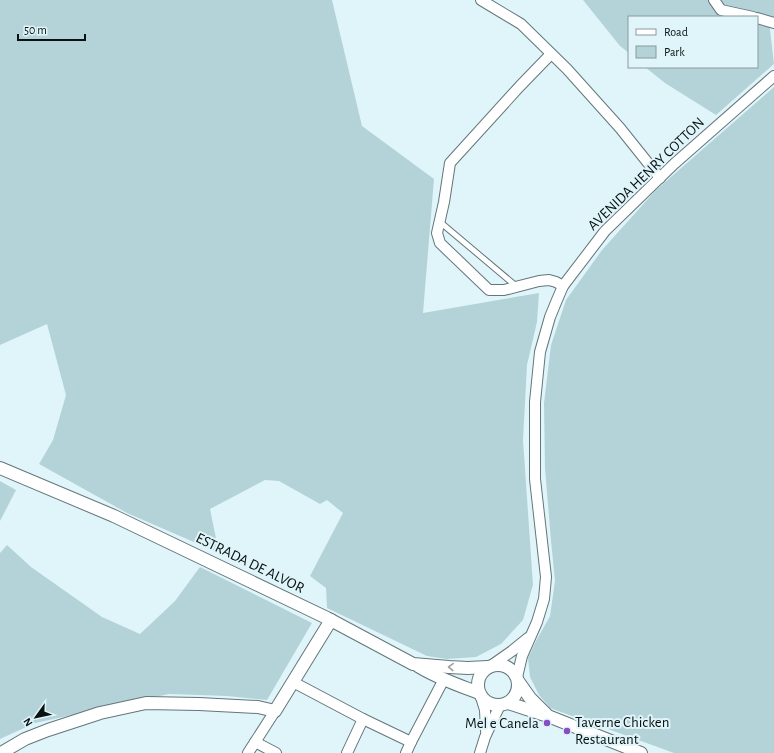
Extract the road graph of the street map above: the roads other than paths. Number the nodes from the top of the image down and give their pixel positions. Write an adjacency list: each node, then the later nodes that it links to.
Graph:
1 (481, 0): 6 (street)
2 (714, 0): 3 (street)
3 (748, 16)
4 (758, 18): 5 (street)
5 (774, 23)
6 (551, 54): 8 (street); 9 (street)
7 (774, 76): 8 (street, AVENIDA HENRY COTTON)
8 (660, 178): 10 (street, AVENIDA HENRY COTTON)
9 (440, 222): 11 (lane); 11 (street)
10 (563, 286): 11 (street); 14 (street, AVENIDA HENRY COTTON)
11 (516, 287)
12 (0, 468): 13 (street, ESTRADA DE ALVOR)
13 (331, 620): 15 (street, ESTRADA DE ALVOR); 19 (street)
14 (530, 636): 16 (street); 18 (street, AVENIDA HENRY COTTON)
15 (413, 664): 16 (street, ESTRADA DE ALVOR, one-way to 15); 17 (street, ESTRADA DE ALVOR)
16 (490, 666): 18 (street, ESTRADA DE ALVOR); 20 (street)
17 (444, 679): 20 (street, ESTRADA DE ALVOR); 27 (street)
18 (518, 679): 21 (street); 23 (street, ESTRADA DE ALVOR)
19 (293, 682): 22 (street); 24 (street)
20 (480, 695): 21 (street, ESTRADA DE ALVOR); 25 (street)
21 (504, 704): 23 (street, ESTRADA DE ALVOR); 25 (street)
22 (275, 711): 26 (street); 28 (street)
23 (548, 716): 34 (street, ESTRADA DE ALVOR)
24 (363, 719): 27 (street); 31 (street)
25 (485, 737): 33 (street)
26 (255, 742): 29 (street); 30 (street)
27 (411, 742): 32 (street)
28 (1, 753)
29 (248, 753)
30 (276, 753)
31 (347, 753)
32 (406, 753)
33 (480, 753)
34 (640, 753)

